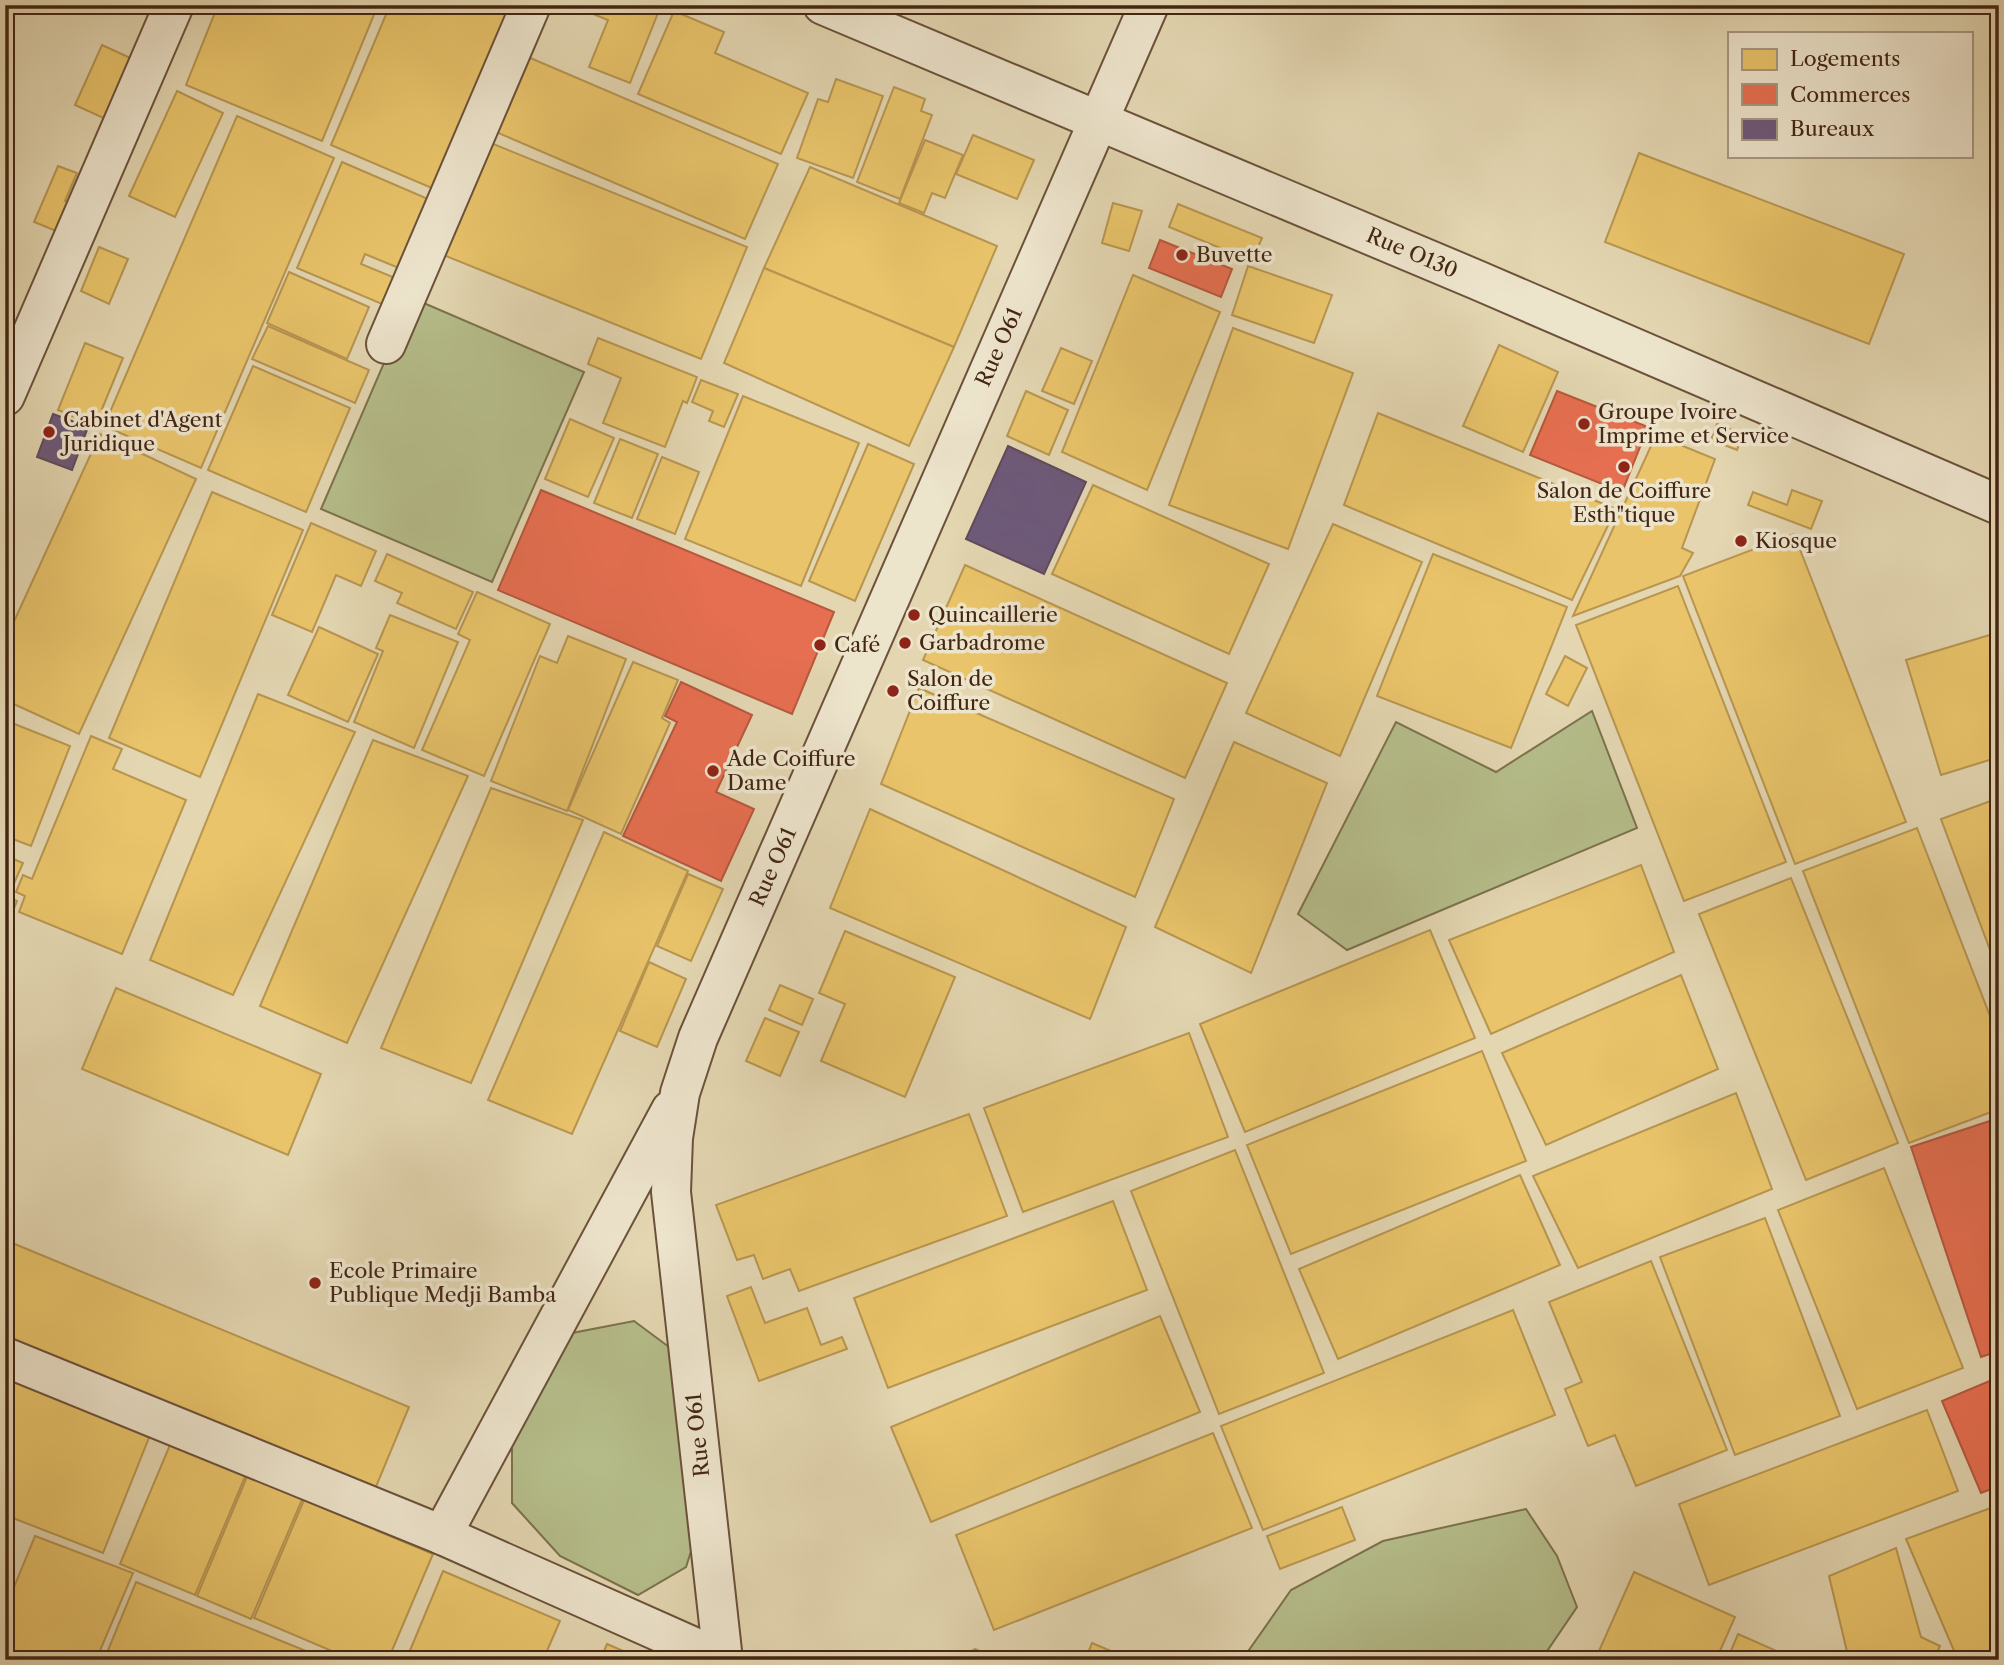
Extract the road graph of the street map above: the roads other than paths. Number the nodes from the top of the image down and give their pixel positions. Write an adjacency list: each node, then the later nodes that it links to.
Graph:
1 (174, 5): 7 (street)
2 (531, 5): 6 (street)
3 (823, 5): 5 (street, Rue O130)
4 (1149, 5): 5 (street, Rue O61)
5 (1098, 121): 8 (street, Rue O130); 9 (street, Rue O61)
6 (386, 344)
7 (5, 396)
8 (1999, 505)
9 (680, 1093): 11 (street); 12 (street, Rue O61)
10 (5, 1357): 11 (street)
11 (442, 1535): 12 (street)
12 (723, 1660)

